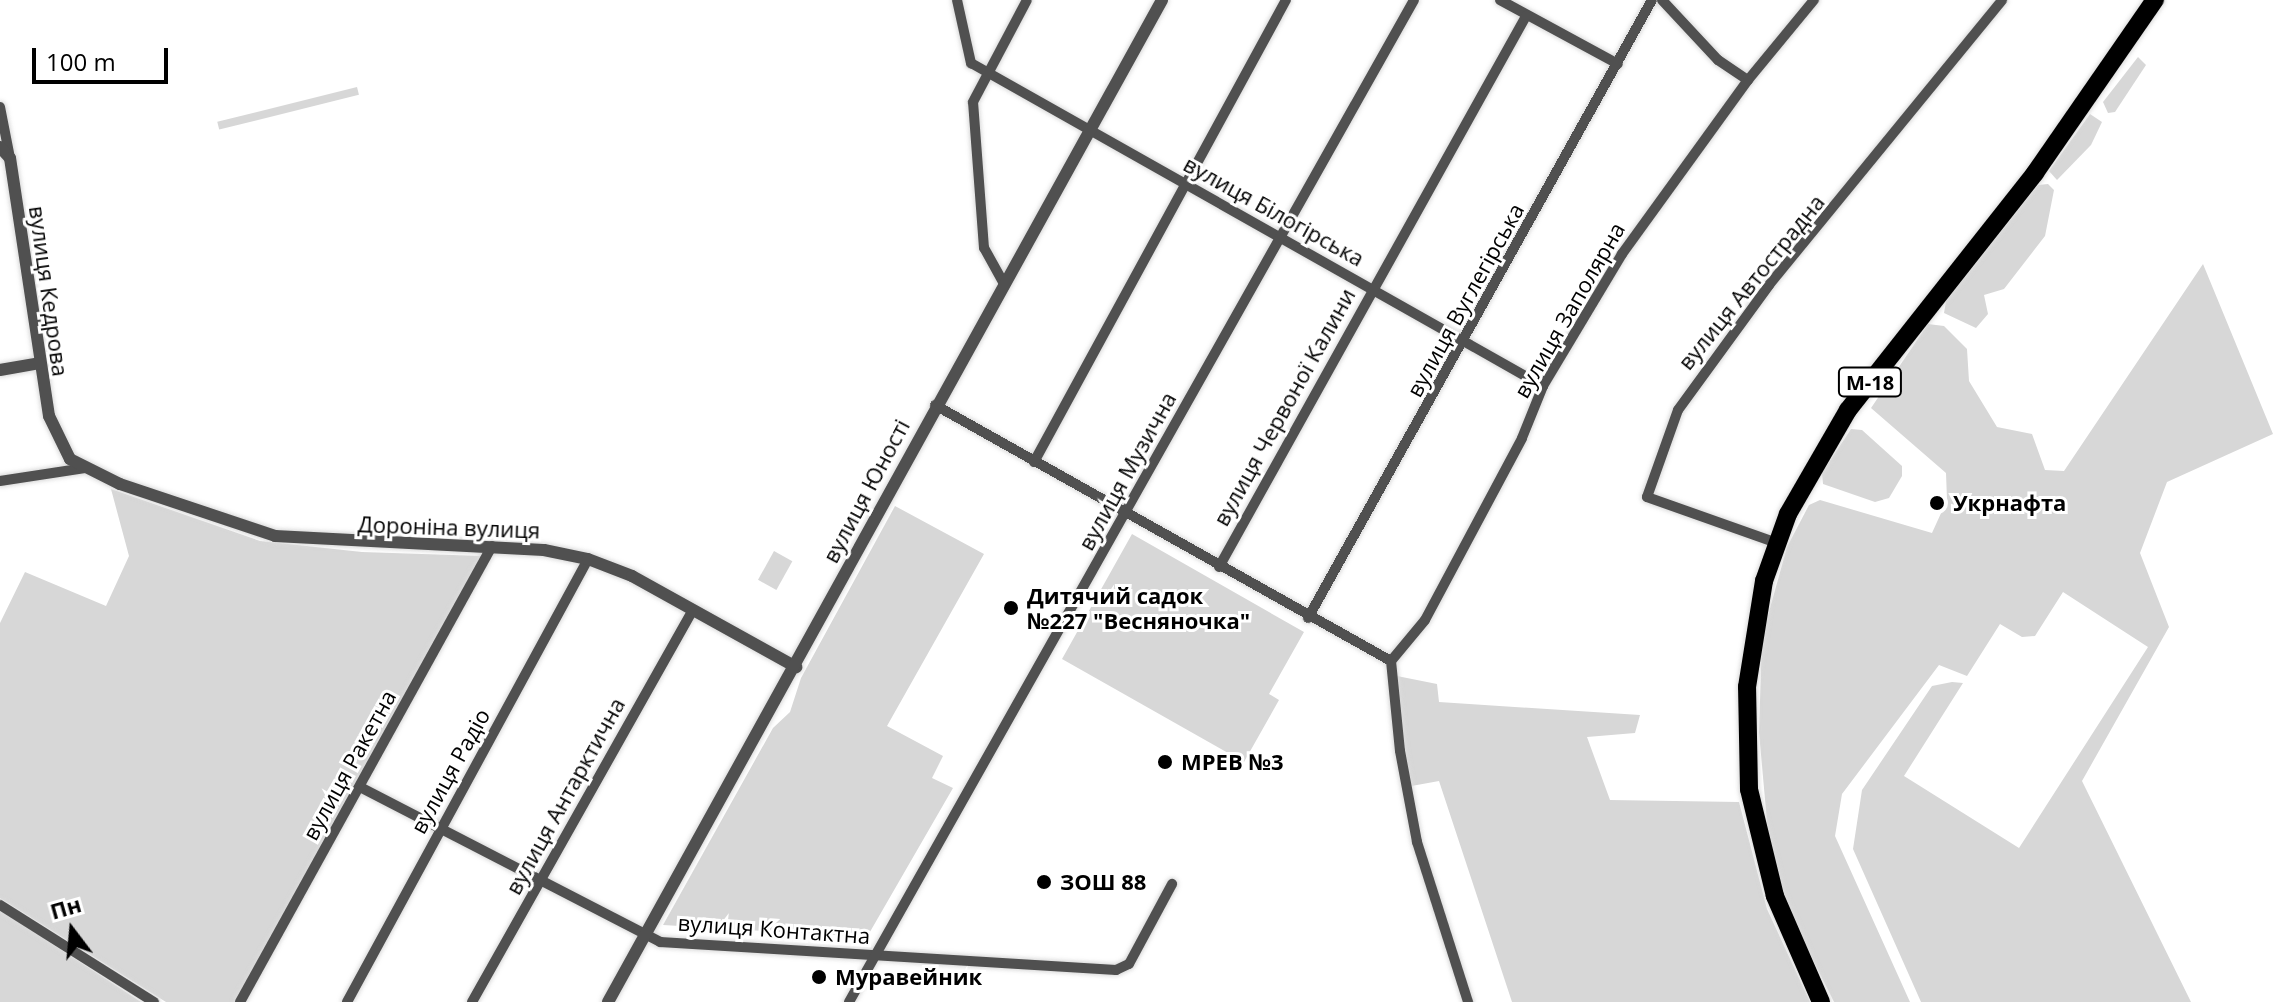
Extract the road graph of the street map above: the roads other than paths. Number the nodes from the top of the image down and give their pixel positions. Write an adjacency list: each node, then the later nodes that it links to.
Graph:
1 (957, 0): 14 (street)
2 (1027, 0): 14 (street)
3 (1162, 0): 17 (street, вулиця Юності)
4 (1286, 0): 20 (street)
5 (1414, 0): 21 (street, вулиця Музична)
6 (1500, 0): 12 (street)
7 (1652, 0): 13 (street, вулиця Вуглегірська)
8 (1662, 0): 15 (street)
9 (1814, 0): 15 (street, вулиця Заполярна)
10 (2002, 0): 33 (street, вулиця Автострадна)
11 (2155, 0): 33 (highway, М-18)
12 (1526, 16): 13 (street); 23 (street, вулиця Червоної Калини)
13 (1618, 64): 24 (street, вулиця Вуглегірська)
14 (986, 72): 17 (street, вулиця Білогірська); 22 (street)
15 (1748, 80): 27 (street, вулиця Заполярна)
16 (0, 107): 19 (street, вулиця Кедрова)
17 (1089, 130): 20 (street, вулиця Білогірська); 22 (street, вулиця Юності)
18 (0, 147): 19 (street)
19 (10, 158): 25 (street, вулиця Кедрова)
20 (1186, 184): 21 (street, вулиця Білогірська); 29 (street)
21 (1280, 236): 23 (street, вулиця Білогірська); 32 (street, вулиця Музична)
22 (1003, 282): 28 (street, вулиця Юності)
23 (1373, 289): 24 (street, вулиця Білогірська); 36 (street, вулиця Червоної Калини)
24 (1465, 342): 27 (street, вулиця Білогірська); 38 (street, вулиця Вуглегірська)
25 (39, 363): 26 (street); 30 (street, вулиця Кедрова)
26 (0, 370)
27 (1543, 386): 39 (street, вулиця Заполярна)
28 (935, 405): 29 (street); 40 (street, вулиця Юності)
29 (1034, 462): 32 (street)
30 (85, 468): 31 (street); 34 (street, Дороніна вулиця)
31 (0, 481)
32 (1126, 515): 36 (street); 47 (street, вулиця Музична)
33 (1777, 543): 55 (highway, М-18)
34 (492, 546): 35 (street, Дороніна вулиця); 41 (street, вулиця Ракетна)
35 (588, 559): 37 (street, Дороніна вулиця); 42 (street, вулиця Радіо)
36 (1219, 567): 38 (street)
37 (692, 611): 40 (street, Дороніна вулиця); 43 (street, вулиця Антарктична)
38 (1308, 618): 39 (street)
39 (1391, 661): 54 (street)
40 (796, 667): 46 (street, вулиця Юності)
41 (360, 787): 42 (street, вулиця Контактна); 49 (street, вулиця Ракетна)
42 (441, 830): 43 (street, вулиця Контактна); 50 (street, вулиця Радіо)
43 (541, 880): 46 (street, вулиця Контактна); 51 (street, вулиця Антарктична)
44 (1172, 884): 47 (street, вулиця Контактна)
45 (0, 905): 48 (street)
46 (645, 935): 47 (street, вулиця Контактна); 52 (street, вулиця Юності)
47 (875, 955): 53 (street, вулиця Музична)
48 (154, 1002)
49 (240, 1002)
50 (347, 1002)
51 (472, 1002)
52 (608, 1002)
53 (849, 1002)
54 (1468, 1002)
55 (1821, 1002)

